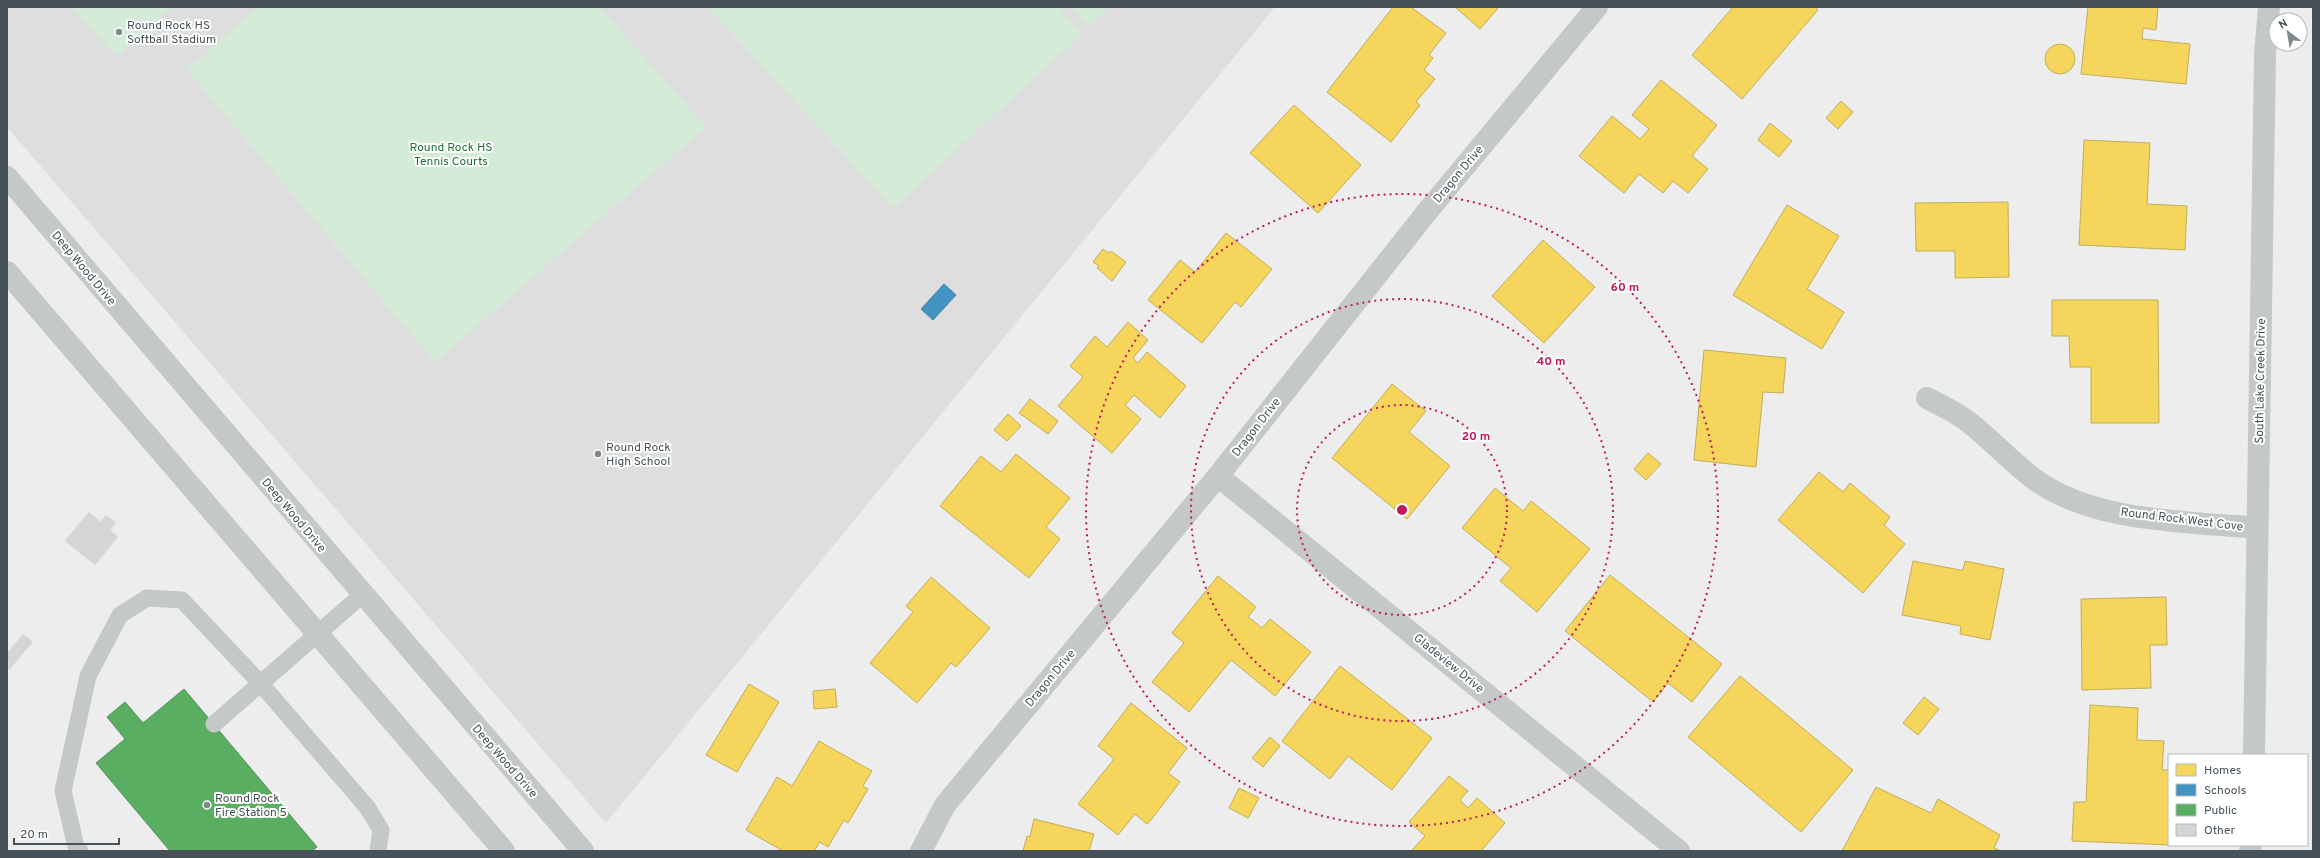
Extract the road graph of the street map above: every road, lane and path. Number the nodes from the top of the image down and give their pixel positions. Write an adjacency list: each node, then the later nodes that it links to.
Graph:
1 (1597, 7): 6 (street, Dragon Drive)
2 (2269, 7): 7 (street, South Lake Creek Drive)
3 (7, 177): 8 (street, Deep Wood Drive)
4 (7, 272): 9 (street)
5 (1927, 398): 7 (street, Round Rock West Cove)
6 (1218, 476): 17 (street, Dragon Drive); 18 (street, Gladeview Drive)
7 (2257, 528): 12 (street, South Lake Creek Drive)
8 (362, 595): 9 (lane); 16 (street, Deep Wood Drive)
9 (317, 635): 10 (lane); 15 (street)
10 (261, 684): 11 (lane); 13 (lane); 14 (lane)
11 (214, 724)
12 (2254, 754)
13 (80, 851)
14 (378, 851)
15 (504, 851)
16 (583, 851)
17 (921, 851)
18 (1679, 851)

